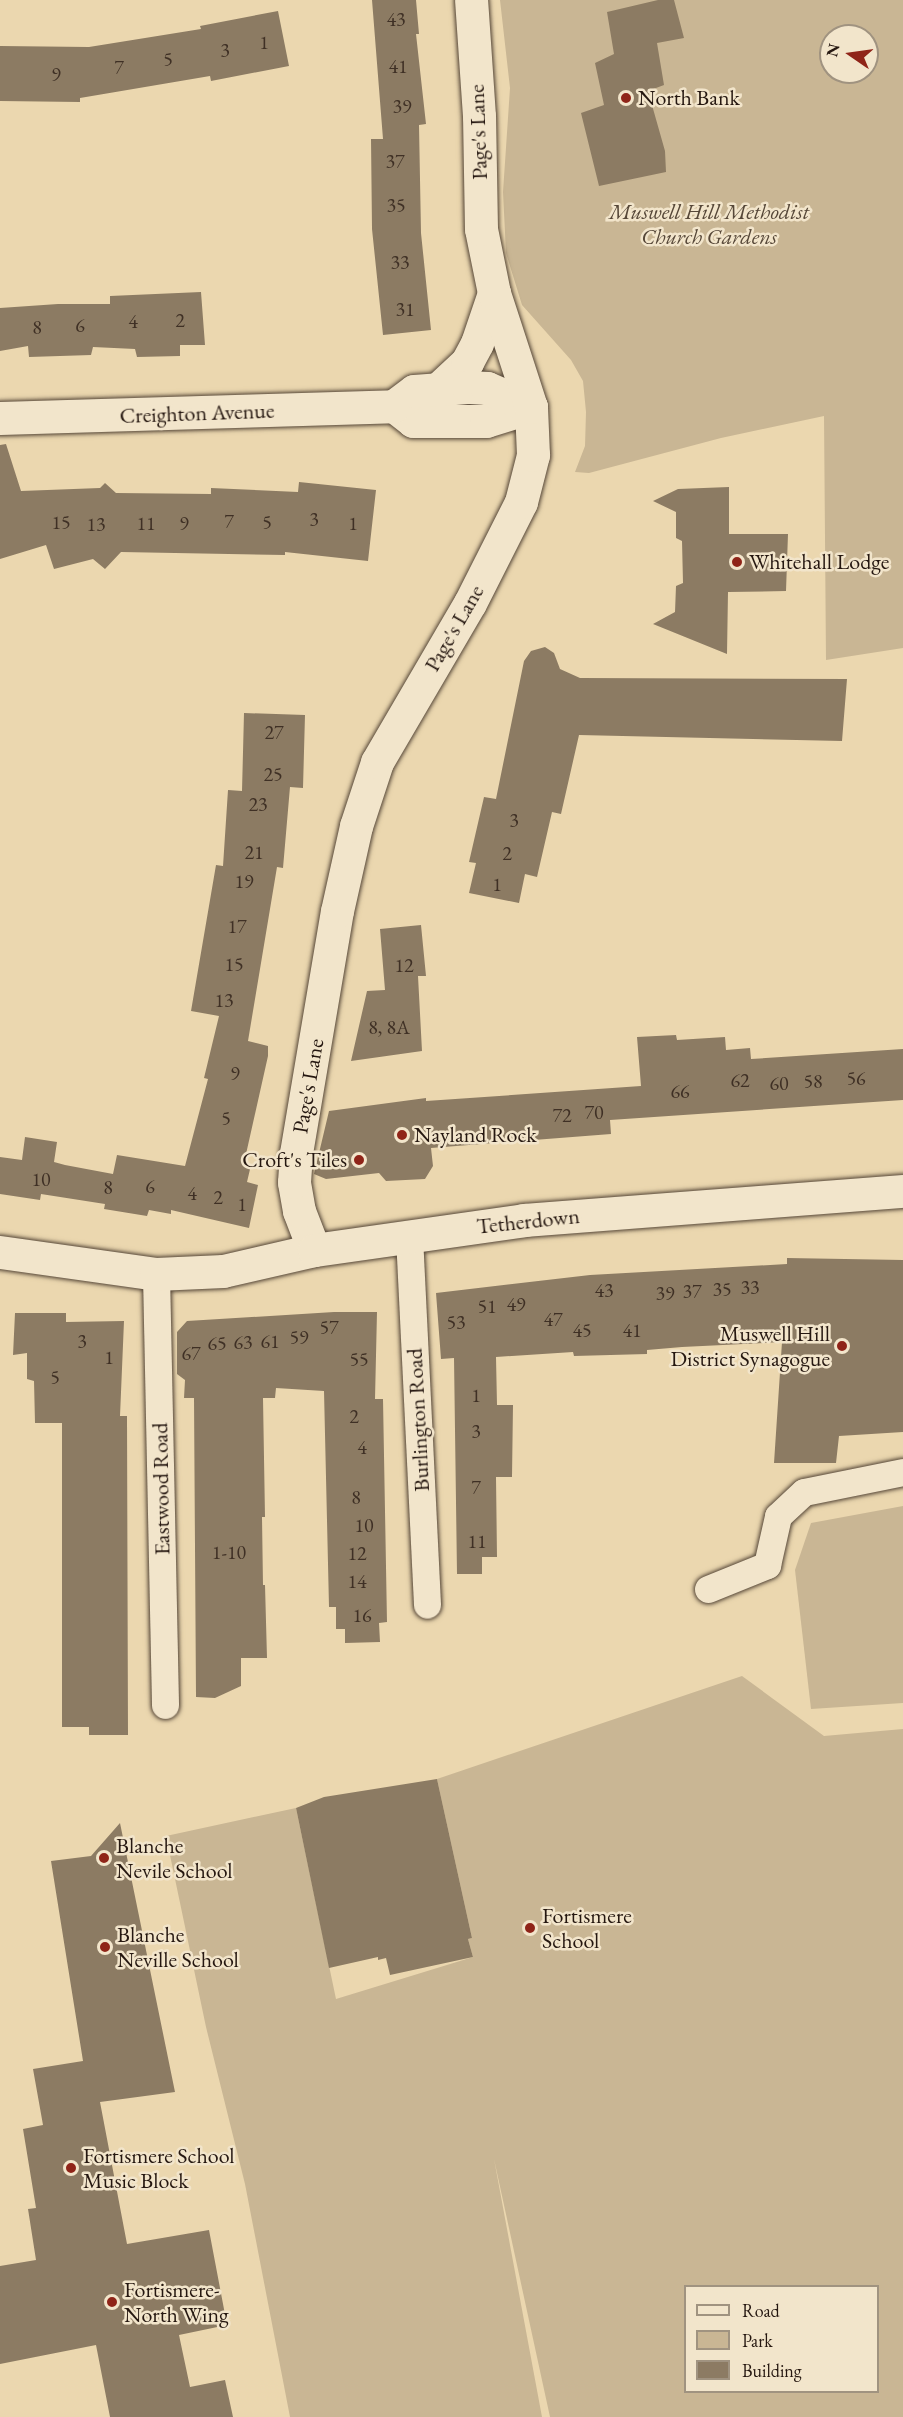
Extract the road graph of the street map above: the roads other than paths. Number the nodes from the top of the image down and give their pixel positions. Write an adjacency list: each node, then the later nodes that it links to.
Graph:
1 (471, 0): 2 (street, Page's Lane)
2 (494, 293): 3 (street); 5 (street, Page's Lane)
3 (438, 389): 4 (street, Creighton Avenue); 5 (street, Creighton Avenue)
4 (394, 406): 5 (street); 6 (street, Creighton Avenue)
5 (531, 406): 9 (street, Page's Lane)
6 (0, 418)
7 (903, 1191): 8 (street, Tetherdown)
8 (409, 1236): 9 (street, Tetherdown); 14 (street, Burlington Road)
9 (314, 1250): 11 (street, Tetherdown)
10 (0, 1252): 11 (street, Tetherdown)
11 (156, 1274): 15 (street, Eastwood Road)
12 (903, 1472): 13 (street)
13 (708, 1589)
14 (427, 1605)
15 (165, 1705)

